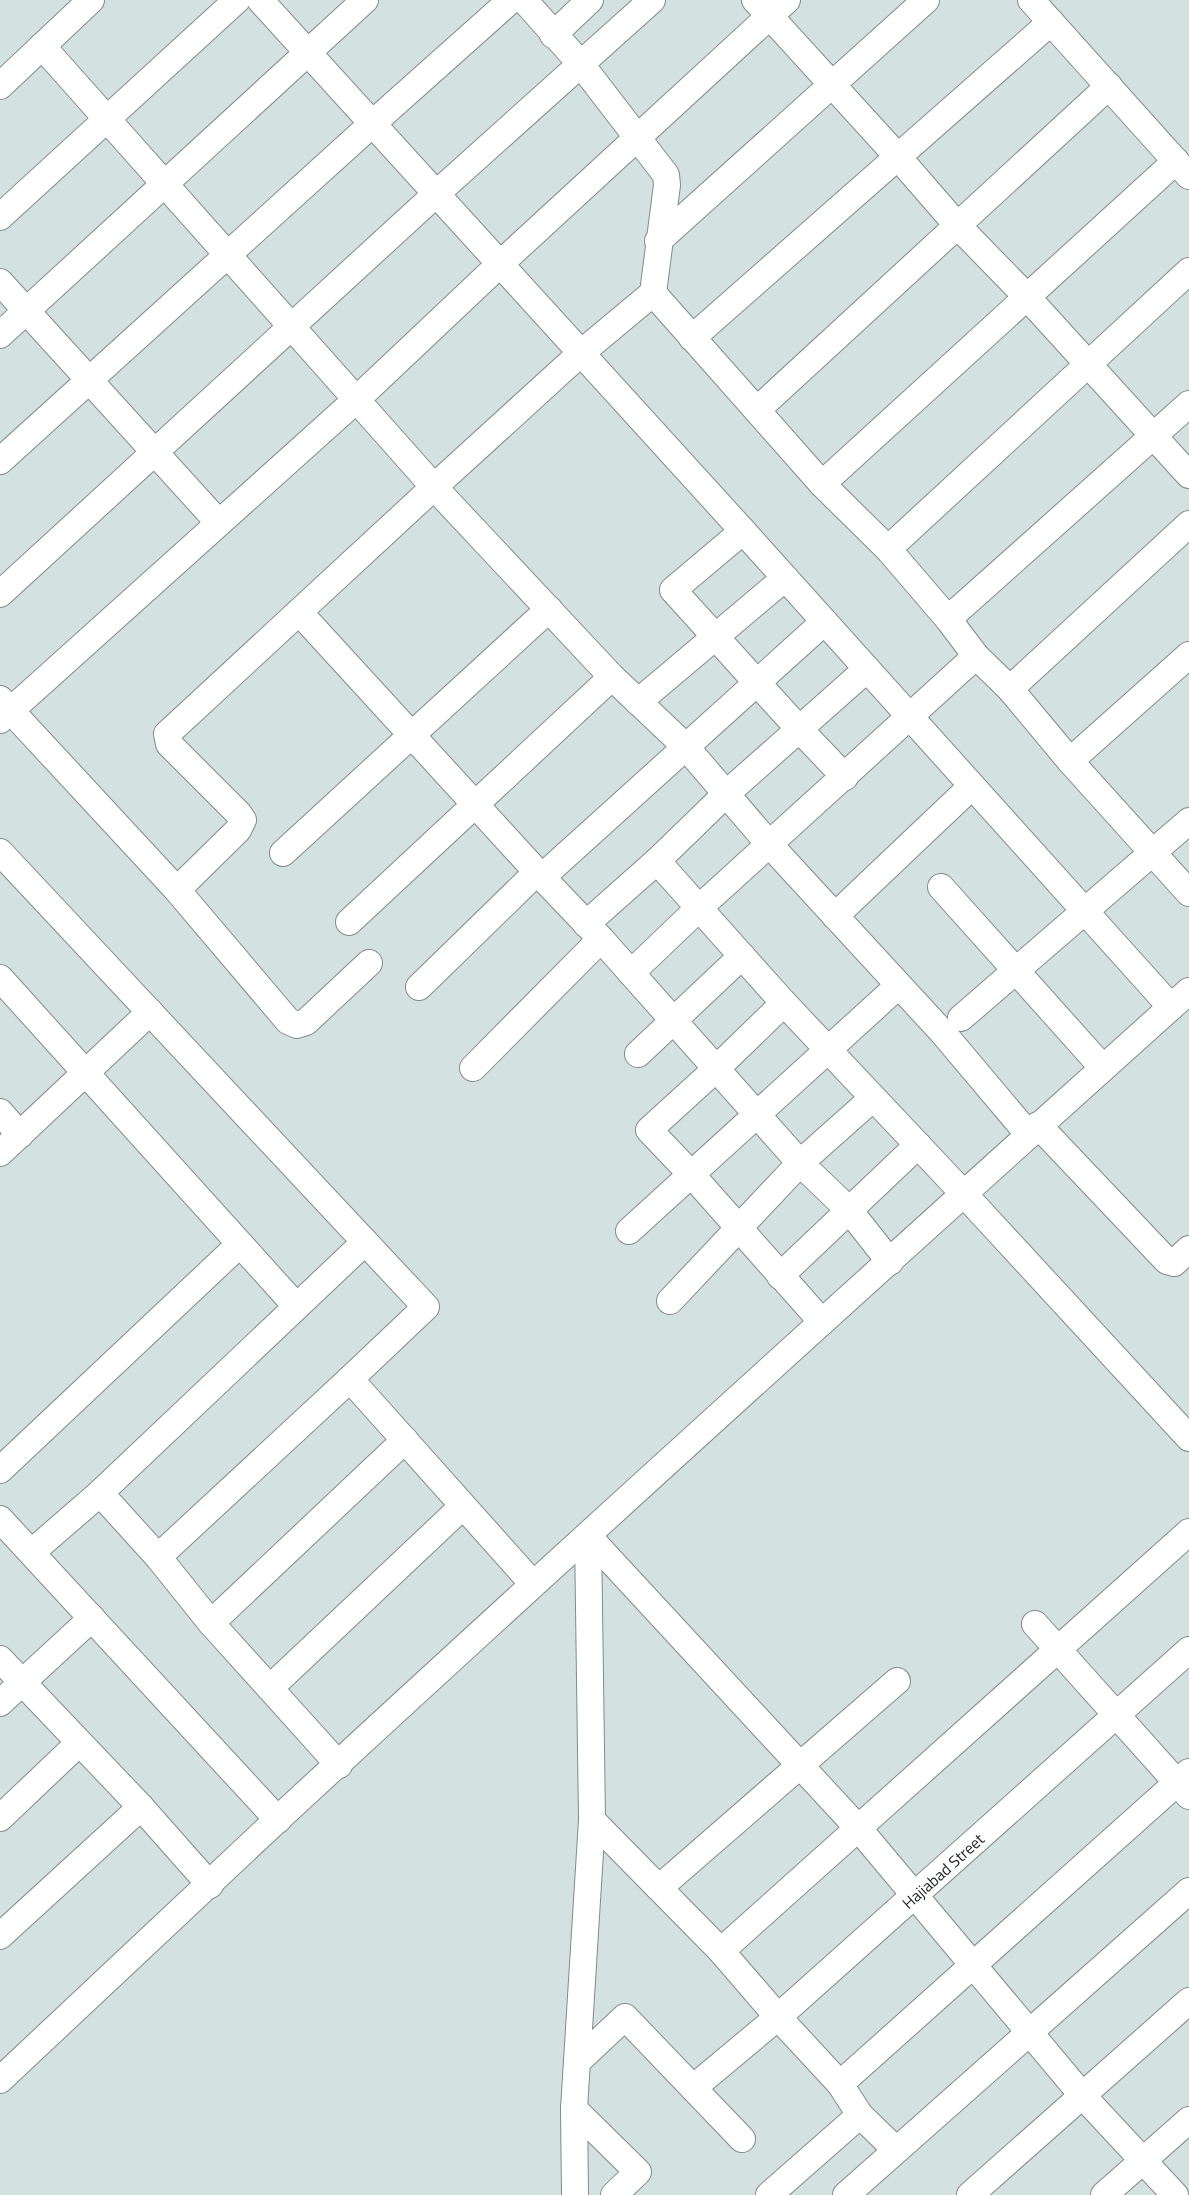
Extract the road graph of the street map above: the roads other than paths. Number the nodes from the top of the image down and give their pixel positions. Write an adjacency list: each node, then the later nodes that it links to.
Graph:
1 (92, 0): 14 (street)
2 (237, 0): 20 (street)
3 (260, 0): 15 (street)
4 (364, 0): 15 (street)
5 (511, 0): 21 (street)
6 (524, 0): 13 (street)
7 (590, 0): 13 (street)
8 (652, 0): 16 (street)
9 (926, 0): 17 (street)
10 (1031, 0): 12 (street)
11 (770, 5): 17 (street); 22 (street)
12 (1051, 22): 19 (street); 23 (street)
13 (554, 35): 16 (street)
14 (42, 46): 18 (street); 20 (street)
15 (306, 51): 21 (street); 25 (street)
16 (580, 63): 22 (street); 26 (street)
17 (831, 84): 23 (street); 29 (street)
18 (0, 86)
19 (1108, 86): 24 (street); 28 (street)
20 (108, 120): 25 (street); 27 (street)
21 (372, 123): 26 (street); 30 (street)
22 (638, 137): 29 (street); 31 (street)
23 (898, 157): 28 (street); 39 (street)
24 (1185, 171): 35 (street)
25 (164, 183): 30 (street); 36 (street)
26 (436, 194): 31 (street); 37 (street)
27 (0, 217)
28 (957, 225): 35 (street); 45 (street)
29 (658, 241): 34 (street)
30 (227, 255): 37 (street); 42 (street)
31 (500, 264): 40 (street); 43 (street)
32 (1189, 271): 41 (street)
33 (0, 282): 36 (street)
34 (652, 293): 39 (street); 40 (street)
35 (1027, 297): 41 (street); 50 (street)
36 (26, 311): 38 (street); 42 (street)
37 (291, 327): 43 (street); 47 (street)
38 (0, 334)
39 (692, 338): 45 (street)
40 (581, 353): 51 (street); 54 (street)
41 (1088, 365): 46 (street); 55 (street)
42 (89, 381): 47 (street); 48 (street)
43 (356, 400): 51 (street); 52 (street)
44 (1189, 404): 46 (street)
45 (757, 410): 50 (street)
46 (1153, 436): 49 (street); 60 (street)
47 (155, 453): 52 (street); 57 (street)
48 (0, 461)
49 (1189, 475)
50 (822, 484): 55 (street)
51 (434, 487): 58 (street); 59 (street)
52 (219, 523): 70 (street)
53 (1189, 524): 68 (street)
54 (743, 531): 56 (street); 62 (street)
55 (888, 549): 60 (street)
56 (785, 578): 61 (street); 62 (street)
57 (0, 594)
58 (549, 609): 66 (street); 73 (street)
59 (299, 612): 73 (street); 88 (street)
60 (948, 619): 64 (street)
61 (824, 622): 65 (street); 67 (street)
62 (715, 636): 67 (street); 69 (street)
63 (1189, 655): 75 (street)
64 (976, 656): 68 (street); 71 (street)
65 (867, 669): 71 (street); 72 (street)
66 (612, 677): 69 (street); 79 (street)
67 (758, 684): 72 (street); 74 (street)
68 (1010, 689): 75 (street)
69 (638, 702): 74 (street)
70 (3, 710): 88 (street)
71 (910, 717): 76 (street); 77 (street)
72 (800, 730): 76 (street); 78 (street)
73 (412, 735): 79 (street); 83 (street)
74 (686, 747): 78 (street); 86 (street)
75 (1070, 761): 84 (street)
76 (845, 777): 81 (street)
77 (972, 786): 91 (street); 92 (street)
78 (726, 794): 81 (street); 85 (street)
79 (475, 804): 86 (street); 93 (street)
80 (1189, 821): 84 (street)
81 (770, 844): 90 (street); 92 (street)
82 (0, 852): 104 (street)
83 (283, 853)
84 (1153, 853): 89 (street); 91 (street)
85 (657, 861): 90 (street); 94 (street)
86 (539, 874): 94 (street); 101 (street)
87 (941, 887): 97 (street)
88 (177, 890): 96 (street)
89 (1189, 893)
90 (699, 908): 95 (street); 98 (street)
91 (1085, 912): 97 (street); 102 (street)
92 (835, 916): 100 (street)
93 (349, 922)
94 (594, 932): 98 (street); 109 (street)
95 (742, 956): 103 (street); 106 (street)
96 (369, 963)
97 (1015, 970): 105 (street); 111 (street)
98 (631, 973): 106 (street)
99 (0, 978): 112 (street)
100 (898, 986): 107 (street); 116 (street)
101 (419, 987)
102 (1180, 999): 111 (street)
103 (784, 1003): 107 (street); 110 (street)
104 (150, 1012): 112 (street); 126 (street)
105 (961, 1018)
106 (674, 1020): 108 (street); 110 (street)
107 (828, 1050): 113 (street); 115 (street)
108 (638, 1054)
109 (473, 1068)
110 (717, 1068): 115 (street); 121 (street)
111 (1103, 1068): 116 (street)
112 (86, 1073): 117 (street); 127 (street)
113 (873, 1098): 118 (street); 120 (street)
114 (0, 1112): 117 (street)
115 (758, 1114): 120 (street); 121 (street)
116 (1033, 1130): 122 (street); 128 (street)
117 (20, 1135): 119 (street)
118 (918, 1145): 122 (street); 123 (street)
119 (0, 1153)
120 (800, 1163): 123 (street); 124 (street)
121 (691, 1174): 124 (street); 125 (street)
122 (964, 1194): 129 (street); 135 (street)
123 (849, 1210): 129 (street); 130 (street)
124 (738, 1228): 130 (street); 131 (street)
125 (628, 1231)
126 (365, 1242): 132 (street); 134 (street)
127 (240, 1244): 132 (street); 137 (street)
128 (1189, 1249)
129 (890, 1262): 133 (street)
130 (780, 1276): 133 (street)
131 (670, 1301)
132 (296, 1306): 138 (street)
133 (822, 1323): 142 (street)
134 (350, 1379): 136 (street); 144 (street)
135 (1189, 1438)
136 (405, 1440): 139 (street); 147 (street)
137 (0, 1470)
138 (100, 1493): 143 (street); 144 (street)
139 (463, 1506): 145 (street); 154 (street)
140 (0, 1519): 143 (street)
141 (1189, 1532): 149 (street)
142 (588, 1536): 145 (street); 159 (street); 164 (street)
143 (32, 1552): 146 (street)
144 (158, 1557): 147 (street)
145 (533, 1584): 158 (street)
146 (92, 1618): 153 (street); 163 (street)
147 (211, 1623): 154 (street)
148 (1035, 1624): 149 (street)
149 (1057, 1648): 156 (street); 165 (street)
150 (1189, 1650): 156 (street, Hajiabad Street)
151 (0, 1659): 153 (street)
152 (897, 1681): 159 (street)
153 (23, 1683): 155 (street); 157 (street)
154 (270, 1688): 158 (street)
155 (0, 1703)
156 (1117, 1716): 160 (street); 169 (street, Hajiabad Street)
157 (79, 1743): 161 (street); 162 (street)
158 (339, 1765): 163 (street)
159 (800, 1765): 165 (street); 167 (street)
160 (1185, 1783): 172 (street)
161 (141, 1807): 166 (street); 170 (street)
162 (0, 1818)
163 (278, 1820): 166 (street)
164 (592, 1820): 167 (street); 176 (street)
165 (859, 1829): 169 (street); 171 (street)
166 (210, 1885): 177 (street)
167 (659, 1888): 171 (street)
168 (1189, 1891): 175 (street)
169 (914, 1897): 172 (street); 174 (street, Hajiabad Street)
170 (0, 1936)
171 (721, 1951): 174 (street)
172 (972, 1965): 175 (street); 178 (street)
173 (1189, 2001): 180 (street)
174 (778, 2017): 178 (street); 179 (street, Hajiabad Street)
175 (1031, 2032): 180 (street); 185 (street)
176 (577, 2062): 179 (street); 181 (street)
177 (0, 2080)
178 (840, 2084): 182 (street)
179 (693, 2088): 184 (street)
180 (1082, 2095): 186 (street); 191 (street)
181 (574, 2109): 187 (street); 188 (street)
182 (860, 2115): 185 (street); 189 (street)
183 (1189, 2120): 186 (street)
184 (742, 2139)
185 (896, 2150): 190 (street)
186 (1143, 2161): 192 (street); 193 (street)
187 (574, 2195)
188 (614, 2195)
189 (769, 2195)
190 (846, 2195)
191 (970, 2195)
192 (1104, 2195)
193 (1175, 2195)

